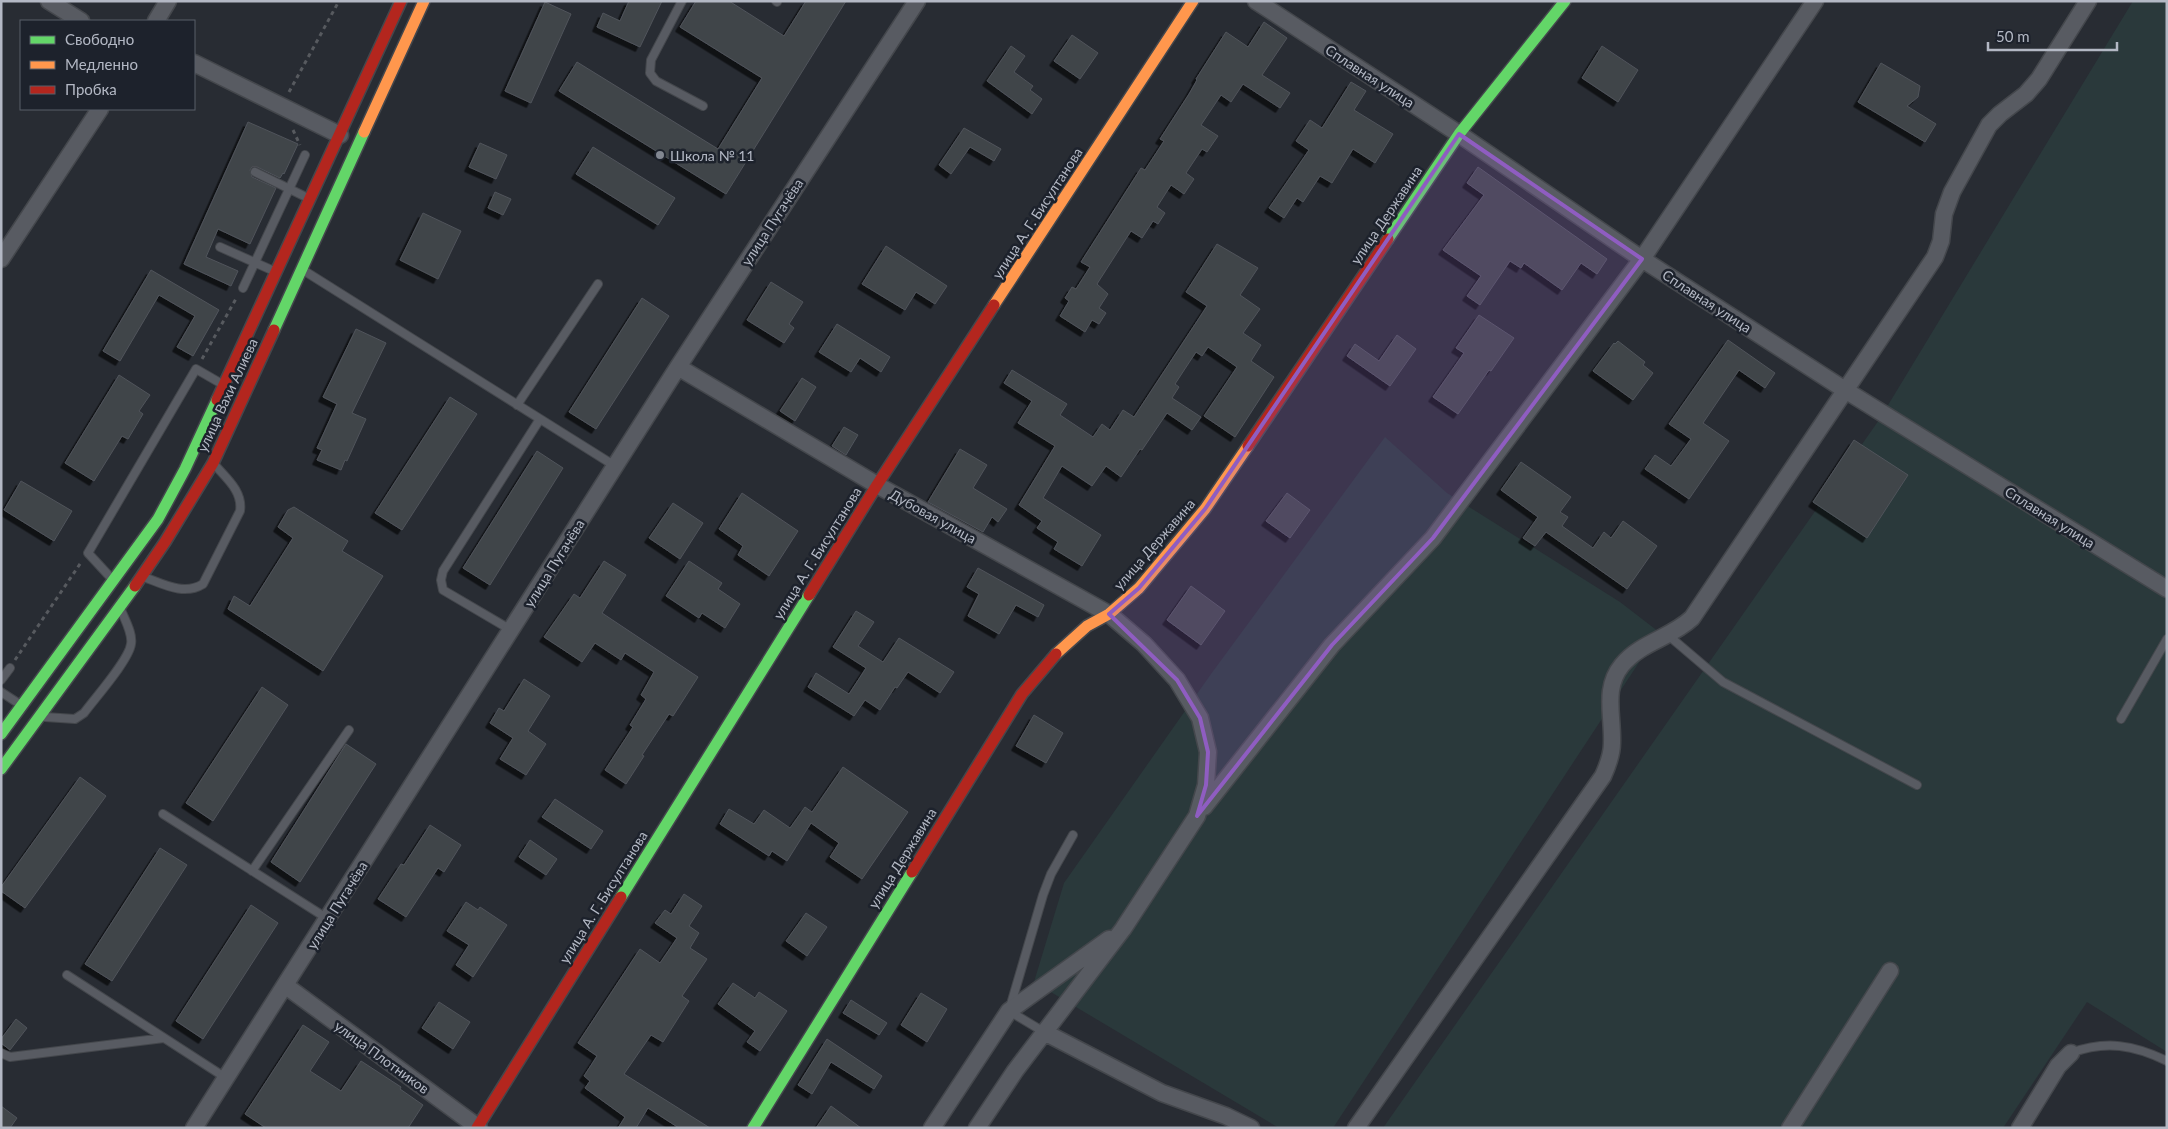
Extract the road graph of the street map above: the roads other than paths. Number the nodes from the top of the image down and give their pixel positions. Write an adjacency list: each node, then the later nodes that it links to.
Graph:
1 (49, 1): 12 (street)
2 (168, 1): 13 (street)
3 (400, 1): 18 (street, улица Вахи Алиева)
4 (424, 1): 27 (street, улица Вахи Алиева)
5 (682, 1): 15 (lane)
6 (917, 1): 31 (street, улица Пугачёва)
7 (1192, 1): 38 (street, улица А. Г. Бисултанова)
8 (1256, 1): 17 (street, Сплавная улица)
9 (1565, 1): 17 (street, улица Державина)
10 (1814, 1): 24 (street)
11 (2088, 1): 33 (street)
12 (80, 20)
13 (157, 20)
14 (195, 63): 18 (street)
15 (703, 106)
16 (99, 110): 25 (street)
17 (1459, 134): 24 (street, Сплавная улица); 43 (street, улица Державина)
18 (340, 135): 22 (street, улица Вахи Алиева)
19 (305, 155): 21 (lane)
20 (255, 172): 21 (lane)
21 (290, 189): 22 (lane); 26 (lane)
22 (310, 198): 28 (street, улица Вахи Алиева)
23 (220, 247): 26 (lane)
24 (1642, 259): 33 (street, Сплавная улица); 58 (street)
25 (1, 260)
26 (255, 262): 28 (lane); 30 (lane)
27 (302, 269): 34 (lane); 36 (street, улица Вахи Алиева)
28 (276, 272): 32 (street, улица Вахи Алиева)
29 (598, 284): 34 (lane)
30 (243, 288)
31 (678, 367): 37 (street, улица Пугачёва); 38 (street, Дубовая улица)
32 (224, 386): 40 (street, улица Вахи Алиева); 40 (lane)
33 (1845, 390): 41 (street, Сплавная улица); 45 (street)
34 (517, 405): 35 (lane)
35 (540, 419): 37 (lane); 44 (lane)
36 (213, 462): 39 (street, улица Вахи Алиева); 39 (lane)
37 (615, 466): 44 (street, улица Пугачёва)
38 (877, 485): 43 (street, Дубовая улица); 74 (street, улица А. Г. Бисултанова)
39 (142, 577): 42 (street, улица Вахи Алиева)
40 (113, 581): 50 (street, улица Вахи Алиева)
41 (2167, 589)
42 (121, 608): 51 (street, улица Вахи Алиева); 51 (lane)
43 (1109, 614): 58 (street, Дубовая улица); 75 (street, улица Державина)
44 (511, 630): 61 (street, улица Пугачёва)
45 (1669, 636): 56 (lane); 79 (street)
46 (2167, 639): 52 (lane)
47 (10, 668): 48 (lane)
48 (1, 680)
49 (1, 692): 50 (lane)
50 (22, 706): 54 (street, улица Вахи Алиева)
51 (41, 716): 55 (street, улица Вахи Алиева)
52 (2121, 719)
53 (349, 730): 60 (lane)
54 (1, 734)
55 (1, 769)
56 (1917, 785)
57 (163, 814): 60 (lane)
58 (1196, 816): 62 (street)
59 (1074, 835): 66 (lane)
60 (252, 871): 61 (lane)
61 (328, 919): 65 (street, улица Пугачёва)
62 (1123, 929): 66 (street); 67 (street)
63 (1890, 971): 80 (street)
64 (67, 975): 68 (lane)
65 (286, 986): 72 (street, улица Пугачёва); 74 (street, улица Плотников)
66 (1009, 1011): 67 (lane); 76 (street)
67 (1044, 1032): 77 (street); 78 (street)
68 (164, 1038): 69 (lane); 72 (lane)
69 (1, 1053)
70 (2071, 1053): 71 (lane); 81 (street)
71 (2167, 1062)
72 (226, 1078): 73 (street, улица Пугачёва)
73 (194, 1128)
74 (478, 1128)
75 (753, 1128)
76 (932, 1128)
77 (977, 1128)
78 (1251, 1128)
79 (1356, 1128)
80 (1790, 1128)
81 (2020, 1128)

